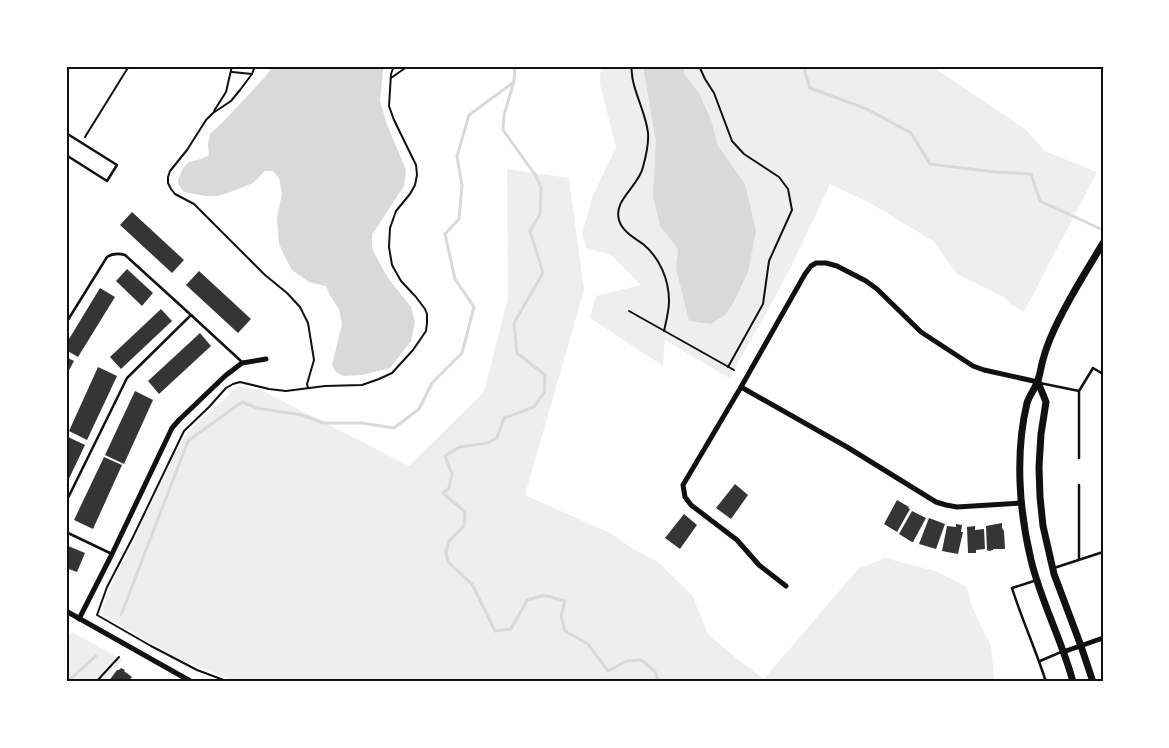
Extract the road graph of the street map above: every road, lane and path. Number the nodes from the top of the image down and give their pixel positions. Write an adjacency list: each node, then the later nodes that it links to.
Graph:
1 (129, 66): 13 (path)
2 (232, 66): 8 (path)
3 (255, 66): 9 (path)
4 (394, 66): 10 (path)
5 (408, 66): 10 (path)
6 (632, 66): 19 (path)
7 (699, 66): 22 (path)
8 (232, 72): 9 (path); 11 (path)
9 (252, 74): 11 (path)
10 (391, 78): 27 (path)
11 (213, 113): 27 (path)
12 (66, 133): 13 (lane)
13 (82, 143): 14 (lane)
14 (66, 156)
15 (1103, 243): 25 (street)
16 (629, 311): 19 (path)
17 (191, 315): 18 (lane); 21 (lane); 31 (lane)
18 (66, 323)
19 (664, 332): 22 (path)
20 (266, 359): 21 (street)
21 (242, 363): 35 (street)
22 (728, 367): 23 (path)
23 (734, 370)
24 (1103, 374): 28 (lane)
25 (1038, 382): 26 (street); 28 (lane); 32 (street); 37 (street)
26 (741, 387): 32 (street); 39 (street)
27 (308, 388): 50 (path)
28 (1079, 391): 29 (lane)
29 (1079, 458)
30 (1079, 485): 36 (lane)
31 (66, 502)
32 (1022, 503): 38 (street)
33 (66, 532): 35 (lane)
34 (1103, 552): 36 (lane)
35 (112, 554): 41 (street)
36 (1079, 559): 37 (lane)
37 (1052, 569): 43 (street)
38 (1036, 580): 44 (street); 46 (lane)
39 (786, 586)
40 (66, 611): 41 (street)
41 (79, 618): 47 (street)
42 (1103, 638): 43 (street)
43 (1081, 646): 44 (street); 53 (street)
44 (1063, 652): 46 (lane); 52 (street)
45 (118, 657): 48 (path)
46 (1040, 661): 51 (lane)
47 (183, 680): 49 (street)
48 (96, 682)
49 (192, 682)
50 (229, 682)
51 (1046, 682)
52 (1073, 682)
53 (1093, 682)

